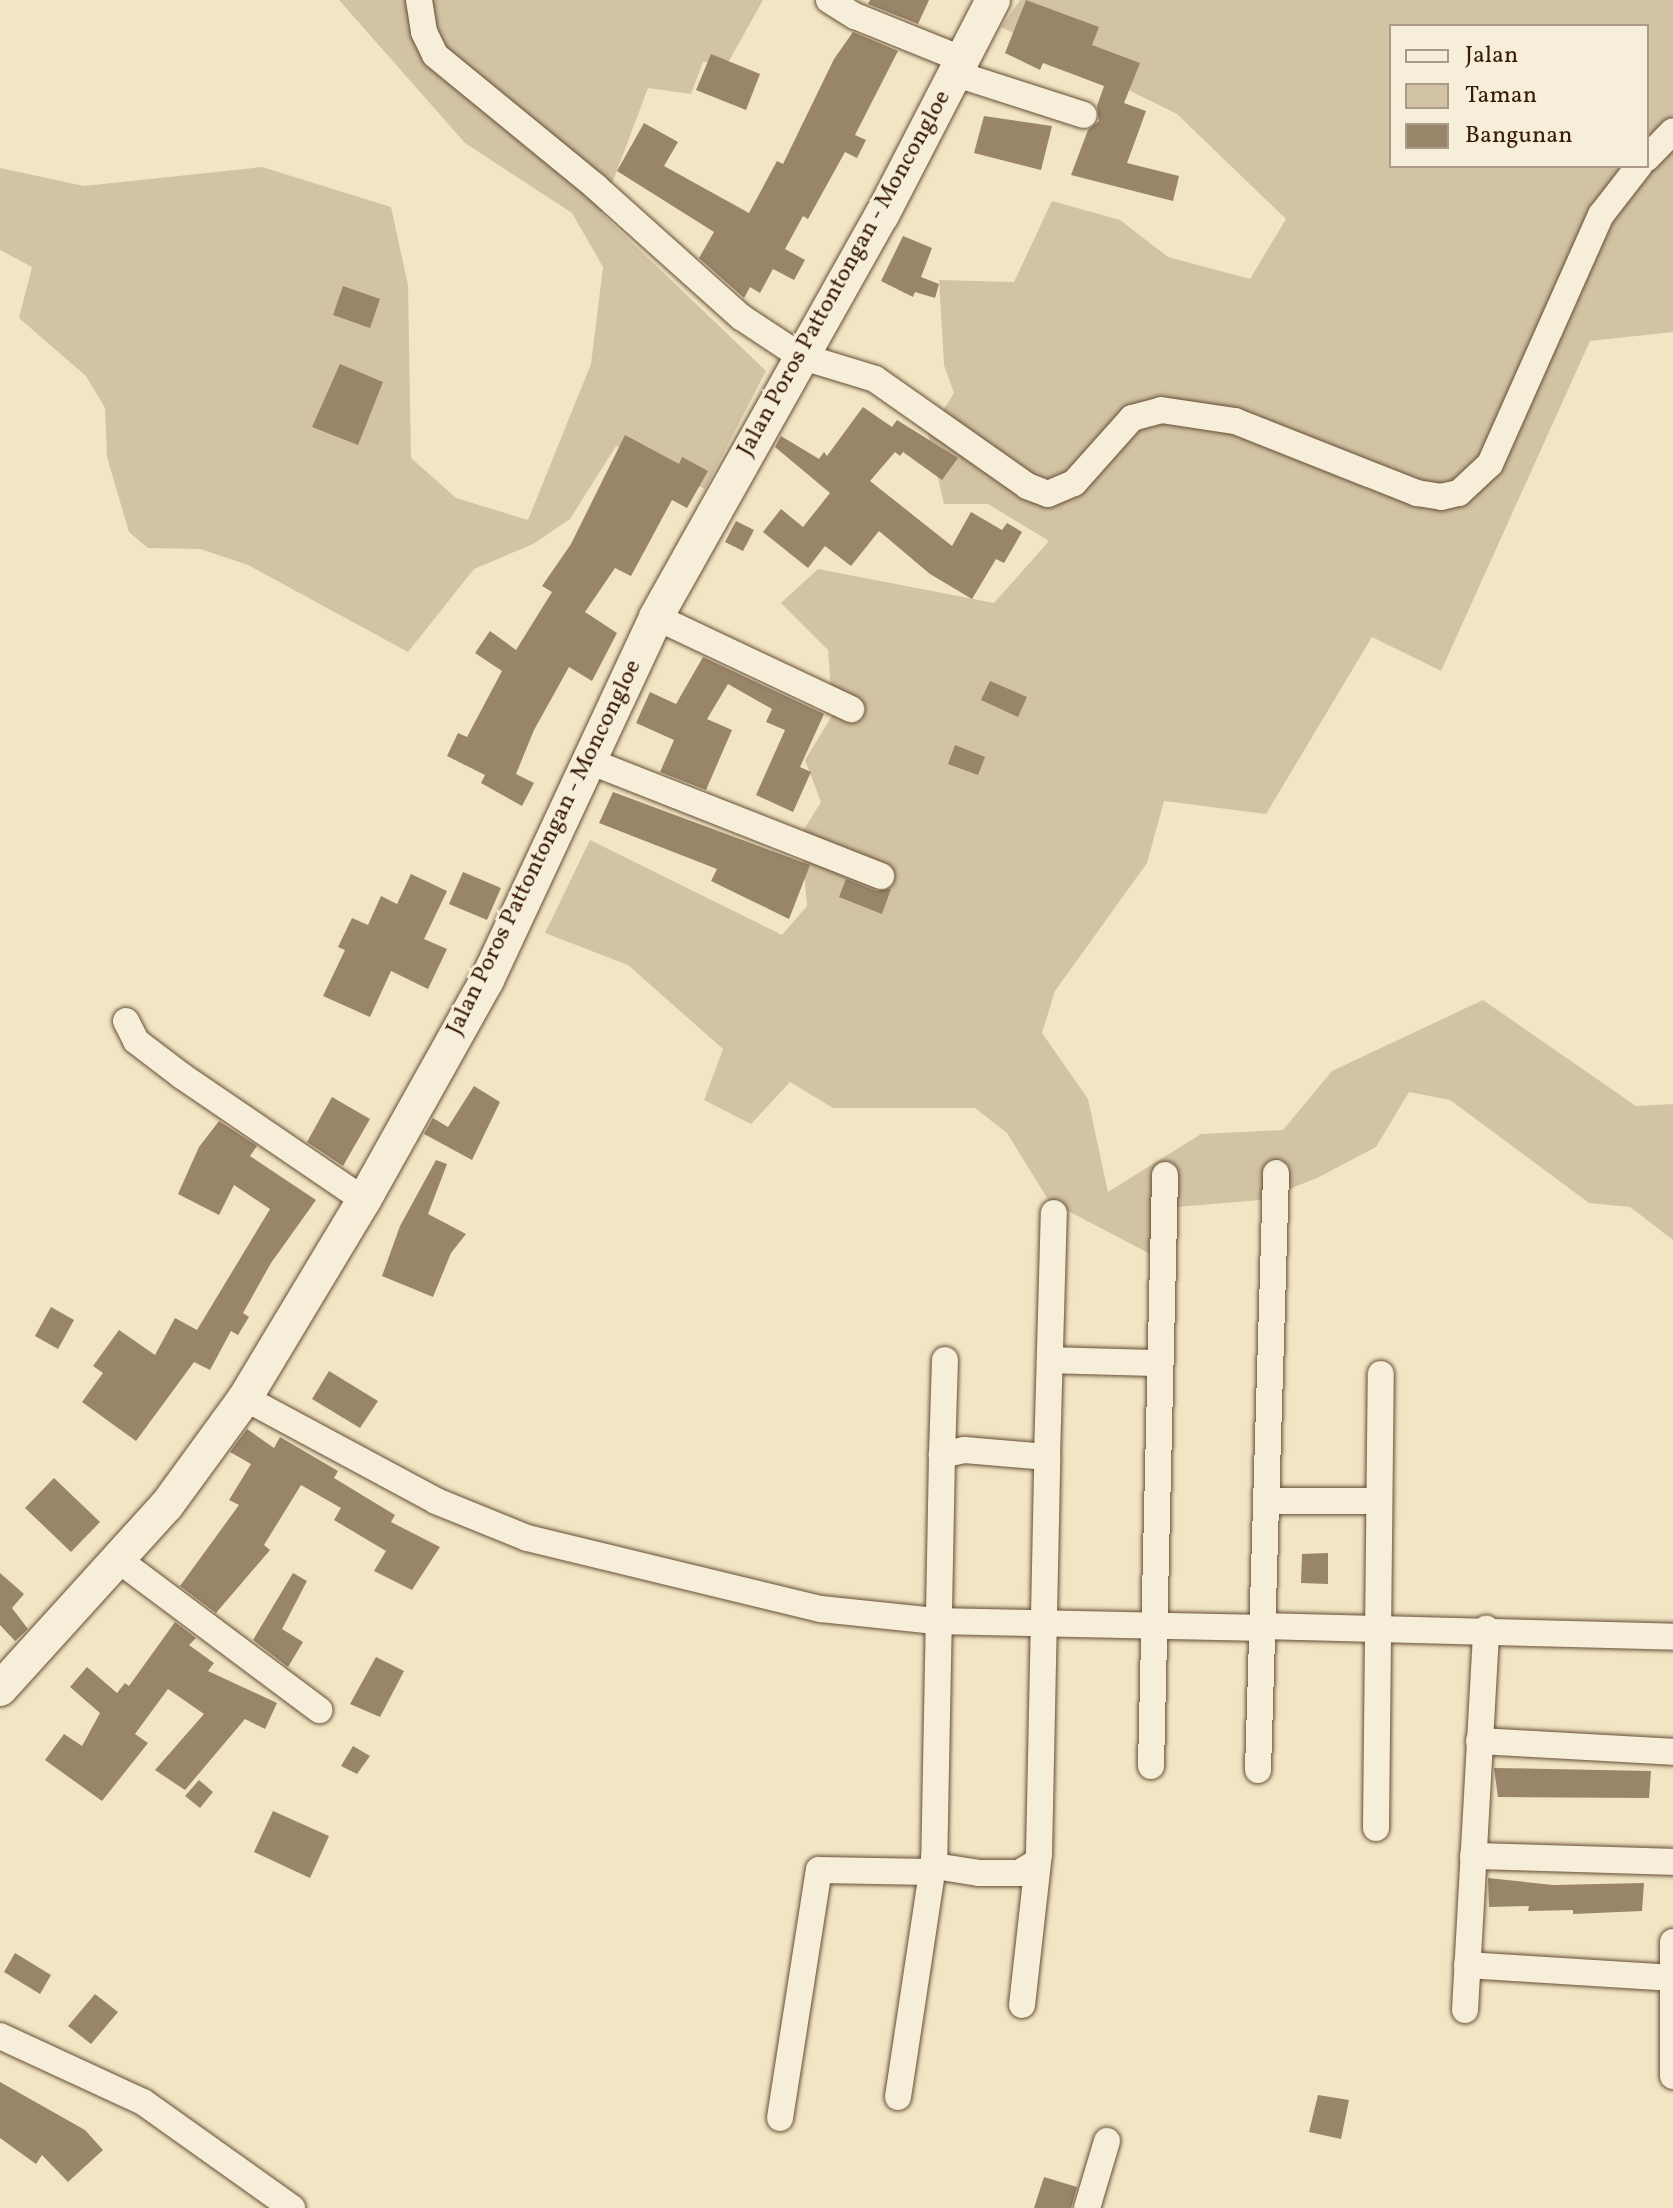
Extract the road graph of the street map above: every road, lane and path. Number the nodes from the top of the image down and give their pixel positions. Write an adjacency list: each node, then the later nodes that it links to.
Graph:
1 (419, 0): 9 (street)
2 (829, 0): 4 (street)
3 (993, 0): 4 (street, Jalan Poros Pattontongan - Moncongloe)
4 (960, 67): 5 (street); 9 (street, Jalan Poros Pattontongan - Moncongloe)
5 (1084, 115)
6 (1673, 131): 7 (street)
7 (1649, 156)
8 (1637, 168): 9 (street)
9 (800, 356): 10 (street, Jalan Poros Pattontongan - Moncongloe)
10 (656, 617): 11 (street); 12 (street, Jalan Poros Pattontongan - Moncongloe)
11 (851, 709)
12 (589, 761): 13 (street); 17 (street, Jalan Poros Pattontongan - Moncongloe)
13 (881, 876)
14 (126, 1021): 17 (street)
15 (1276, 1173): 26 (street)
16 (1165, 1175): 21 (street)
17 (364, 1200): 23 (street, Jalan Poros Pattontongan - Moncongloe)
18 (1054, 1213): 20 (street)
19 (945, 1360): 24 (street)
20 (1050, 1360): 21 (street); 25 (street)
21 (1160, 1363): 33 (street)
22 (1381, 1374): 27 (street)
23 (245, 1398): 28 (street, Jalan Poros Pattontongan - Moncongloe); 29 (street)
24 (942, 1455): 25 (street); 29 (street)
25 (1047, 1457): 30 (street)
26 (1266, 1501): 27 (street); 32 (street)
27 (1379, 1501): 31 (street)
28 (120, 1561): 36 (street, Jalan Poros Pattontongan - Moncongloe); 37 (street)
29 (935, 1621): 30 (street); 46 (street)
30 (1042, 1623): 33 (street); 44 (street)
31 (1377, 1626): 32 (street); 34 (street); 42 (street)
32 (1265, 1627): 33 (street); 41 (street)
33 (1154, 1628): 40 (street)
34 (1486, 1629): 35 (street); 38 (street)
35 (1673, 1637)
36 (0, 1689)
37 (319, 1710)
38 (1479, 1741): 39 (street); 43 (street)
39 (1673, 1752)
40 (1151, 1766)
41 (1258, 1770)
42 (1376, 1828)
43 (1473, 1856): 45 (street); 48 (street)
44 (1037, 1862): 46 (street); 50 (street)
45 (1673, 1862)
46 (933, 1866): 54 (street); 55 (street)
47 (1673, 1942): 49 (street)
48 (1467, 1965): 49 (street); 51 (street)
49 (1672, 1978): 53 (street)
50 (1022, 2005)
51 (1465, 2010)
52 (0, 2036): 57 (street)
53 (1673, 2076)
54 (898, 2097)
55 (780, 2118)
56 (1107, 2141): 58 (street)
57 (292, 2208)
58 (1087, 2208)

